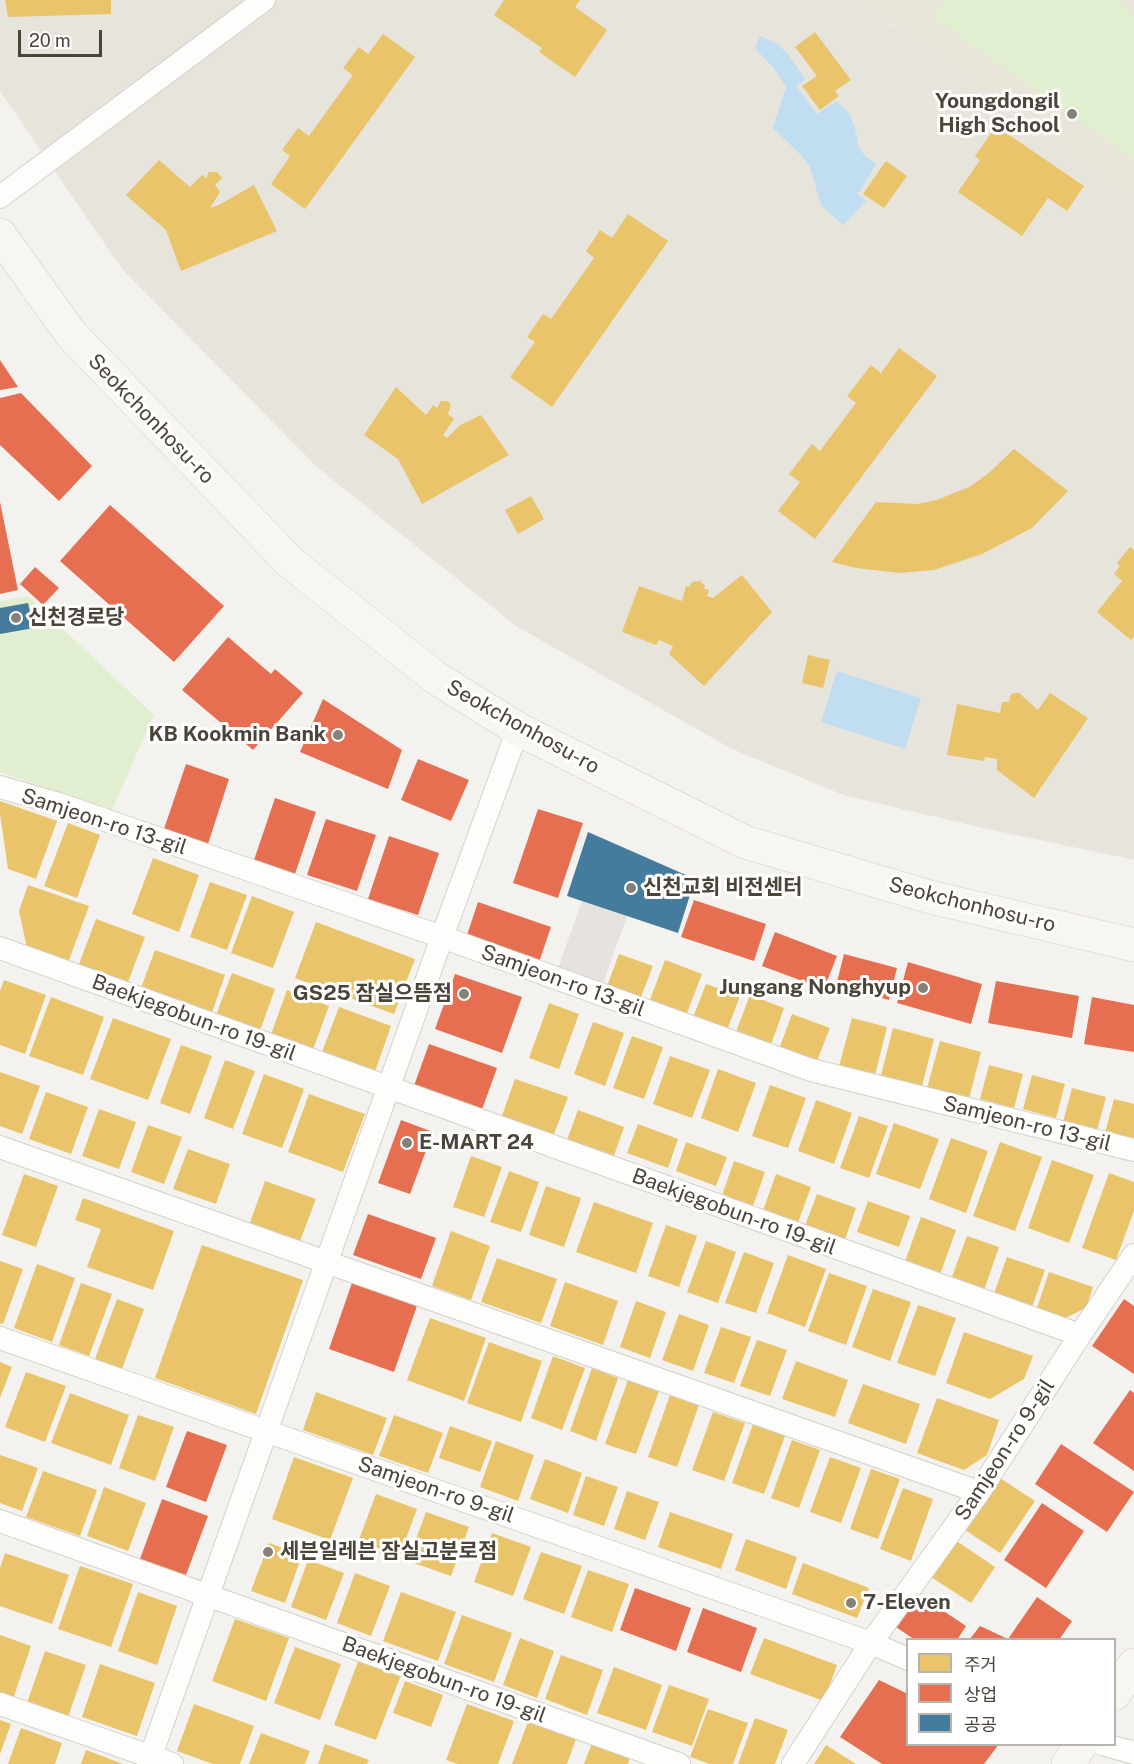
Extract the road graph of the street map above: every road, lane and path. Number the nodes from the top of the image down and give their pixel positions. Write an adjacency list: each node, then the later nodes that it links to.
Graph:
1 (264, 0): 2 (street)
2 (0, 197)
3 (0, 235): 4 (street, Seokchonhosu-ro)
4 (518, 729): 6 (street); 7 (street, Seokchonhosu-ro)
5 (0, 787): 6 (street, Samjeon-ro 13-gil)
6 (442, 937): 9 (street); 11 (street, Samjeon-ro 13-gil)
7 (1134, 945)
8 (0, 948): 9 (street, Baekjegobun-ro 19-gil)
9 (388, 1088): 13 (street); 14 (street, Baekjegobun-ro 19-gil)
10 (0, 1147): 13 (street)
11 (1134, 1150)
12 (1134, 1255): 14 (street, Samjeon-ro 9-gil)
13 (327, 1262): 16 (street); 17 (street)
14 (1080, 1335): 17 (street, Samjeon-ro 9-gil)
15 (0, 1338): 16 (street, Samjeon-ro 9-gil)
16 (267, 1431): 19 (street); 20 (street, Samjeon-ro 9-gil)
17 (979, 1492): 20 (street, Samjeon-ro 9-gil)
18 (0, 1521): 19 (street, Baekjegobun-ro 19-gil)
19 (208, 1596): 28 (street); 29 (street, Baekjegobun-ro 19-gil)
20 (872, 1643): 21 (street, Samjeon-ro 9-gil); 30 (street, Samjeon-ro 9-gil)
21 (906, 1658)
22 (1134, 1665): 23 (street)
23 (1116, 1691)
24 (0, 1704): 28 (street)
25 (1080, 1746): 31 (street)
26 (1108, 1746): 27 (street)
27 (1134, 1754)
28 (157, 1762)
29 (679, 1764)
30 (793, 1764)
31 (1068, 1764)

